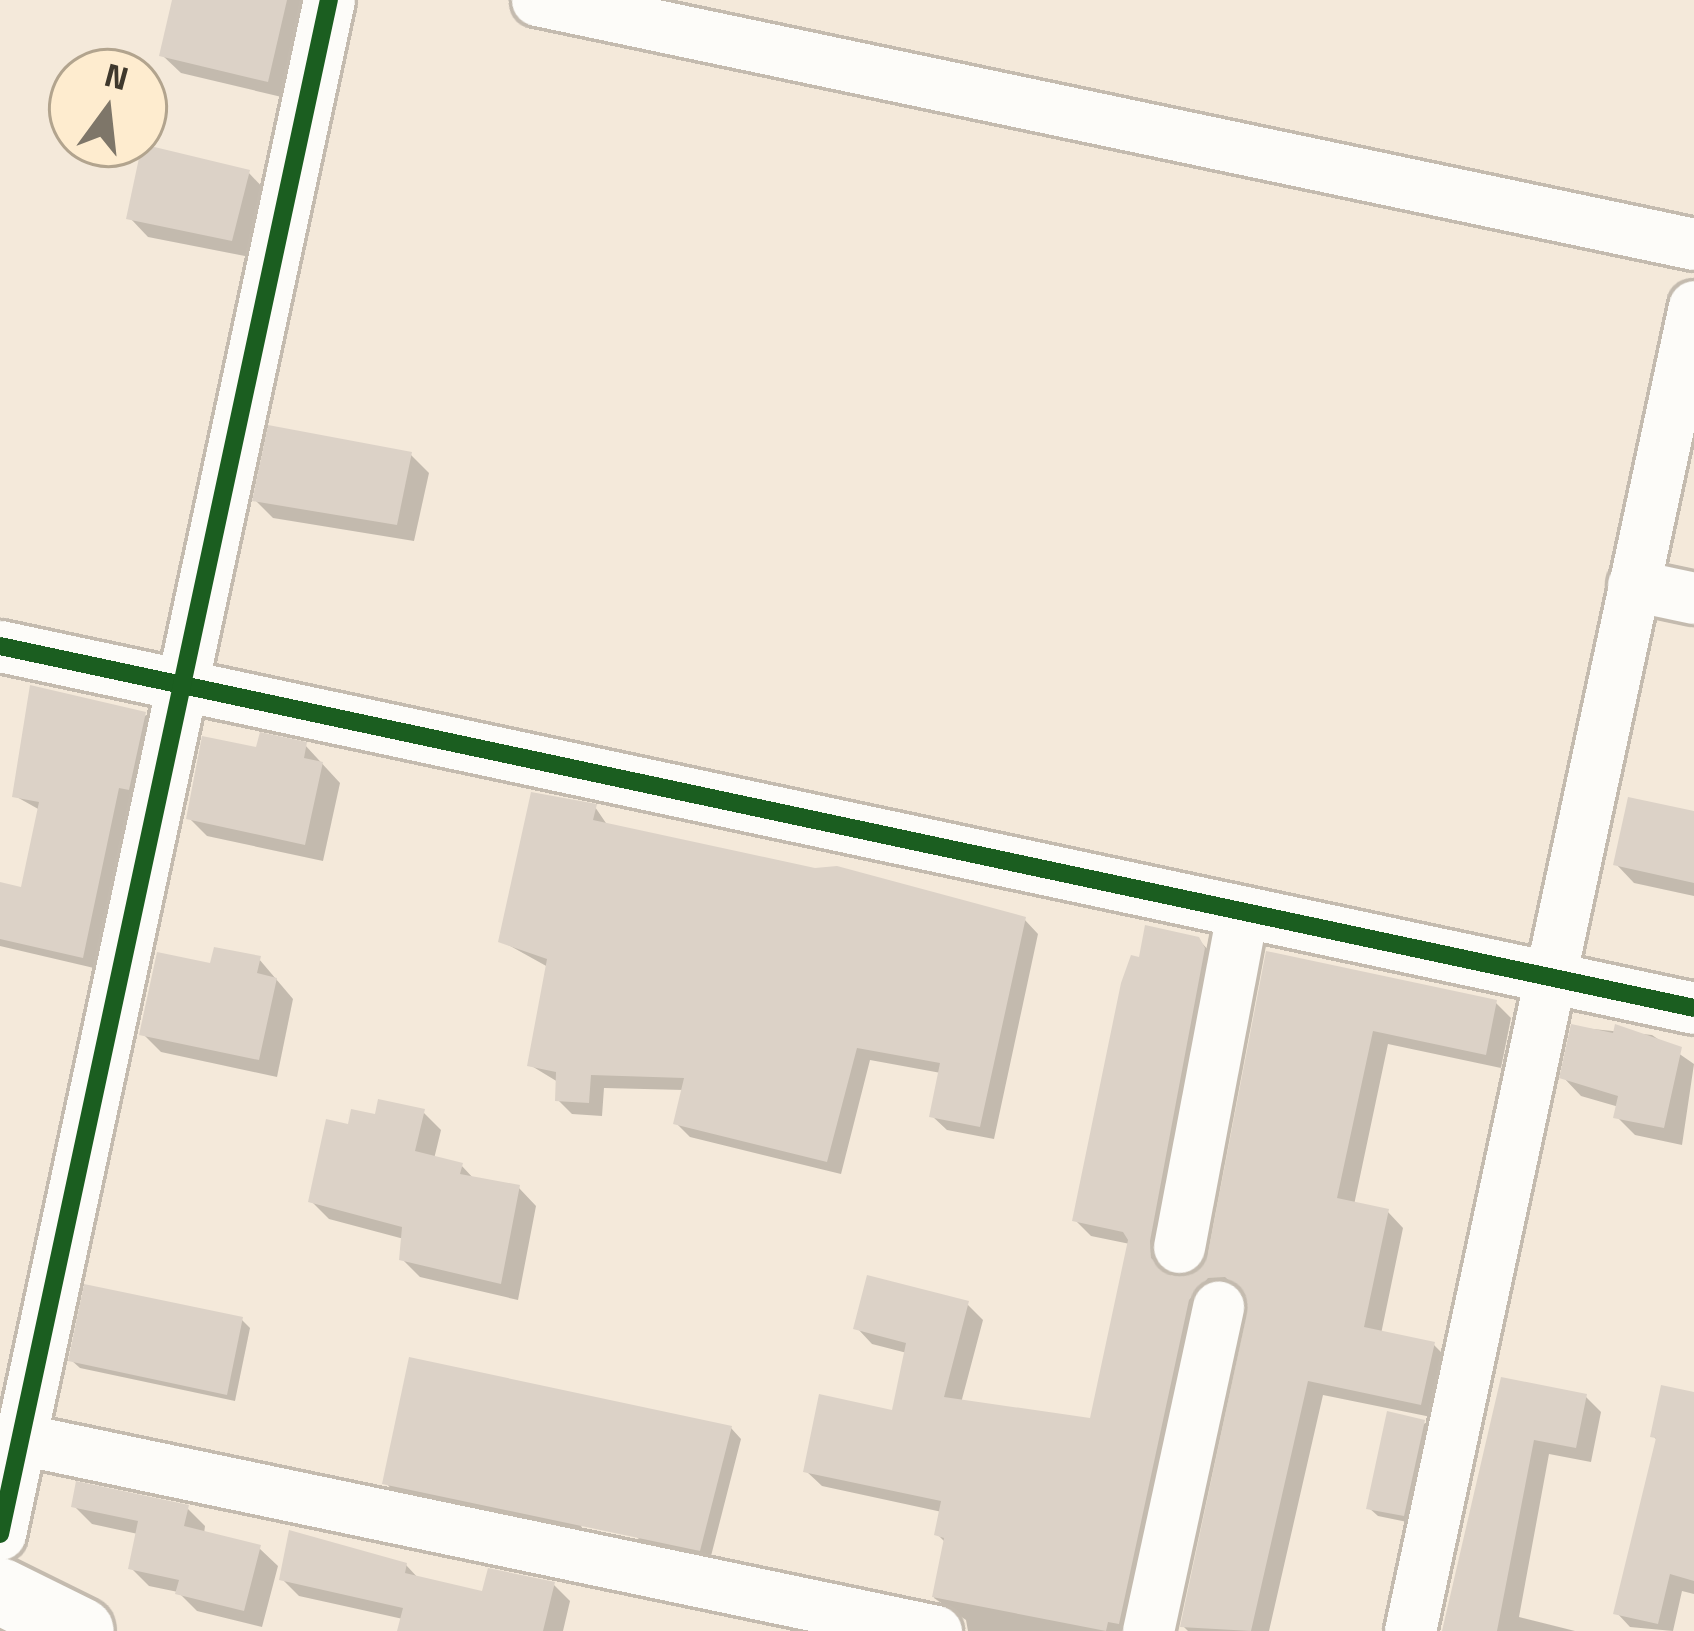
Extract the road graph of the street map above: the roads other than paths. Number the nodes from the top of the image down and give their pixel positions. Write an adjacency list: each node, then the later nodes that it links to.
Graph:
1 (329, 0): 8 (street)
2 (537, 0): 3 (street)
3 (1694, 244)
4 (1694, 306): 5 (street)
5 (1634, 585): 6 (street); 10 (street)
6 (1694, 598)
7 (0, 646): 8 (street)
8 (185, 686): 9 (street); 14 (street)
9 (1242, 913): 10 (street); 12 (street)
10 (1548, 979): 11 (street); 20 (street)
11 (1694, 1008)
12 (1179, 1247)
13 (1218, 1306): 19 (street)
14 (21, 1439): 15 (street); 18 (street)
15 (0, 1534)
16 (0, 1591): 17 (main road)
17 (81, 1631)
18 (936, 1631)
19 (1148, 1631)
20 (1410, 1631)

